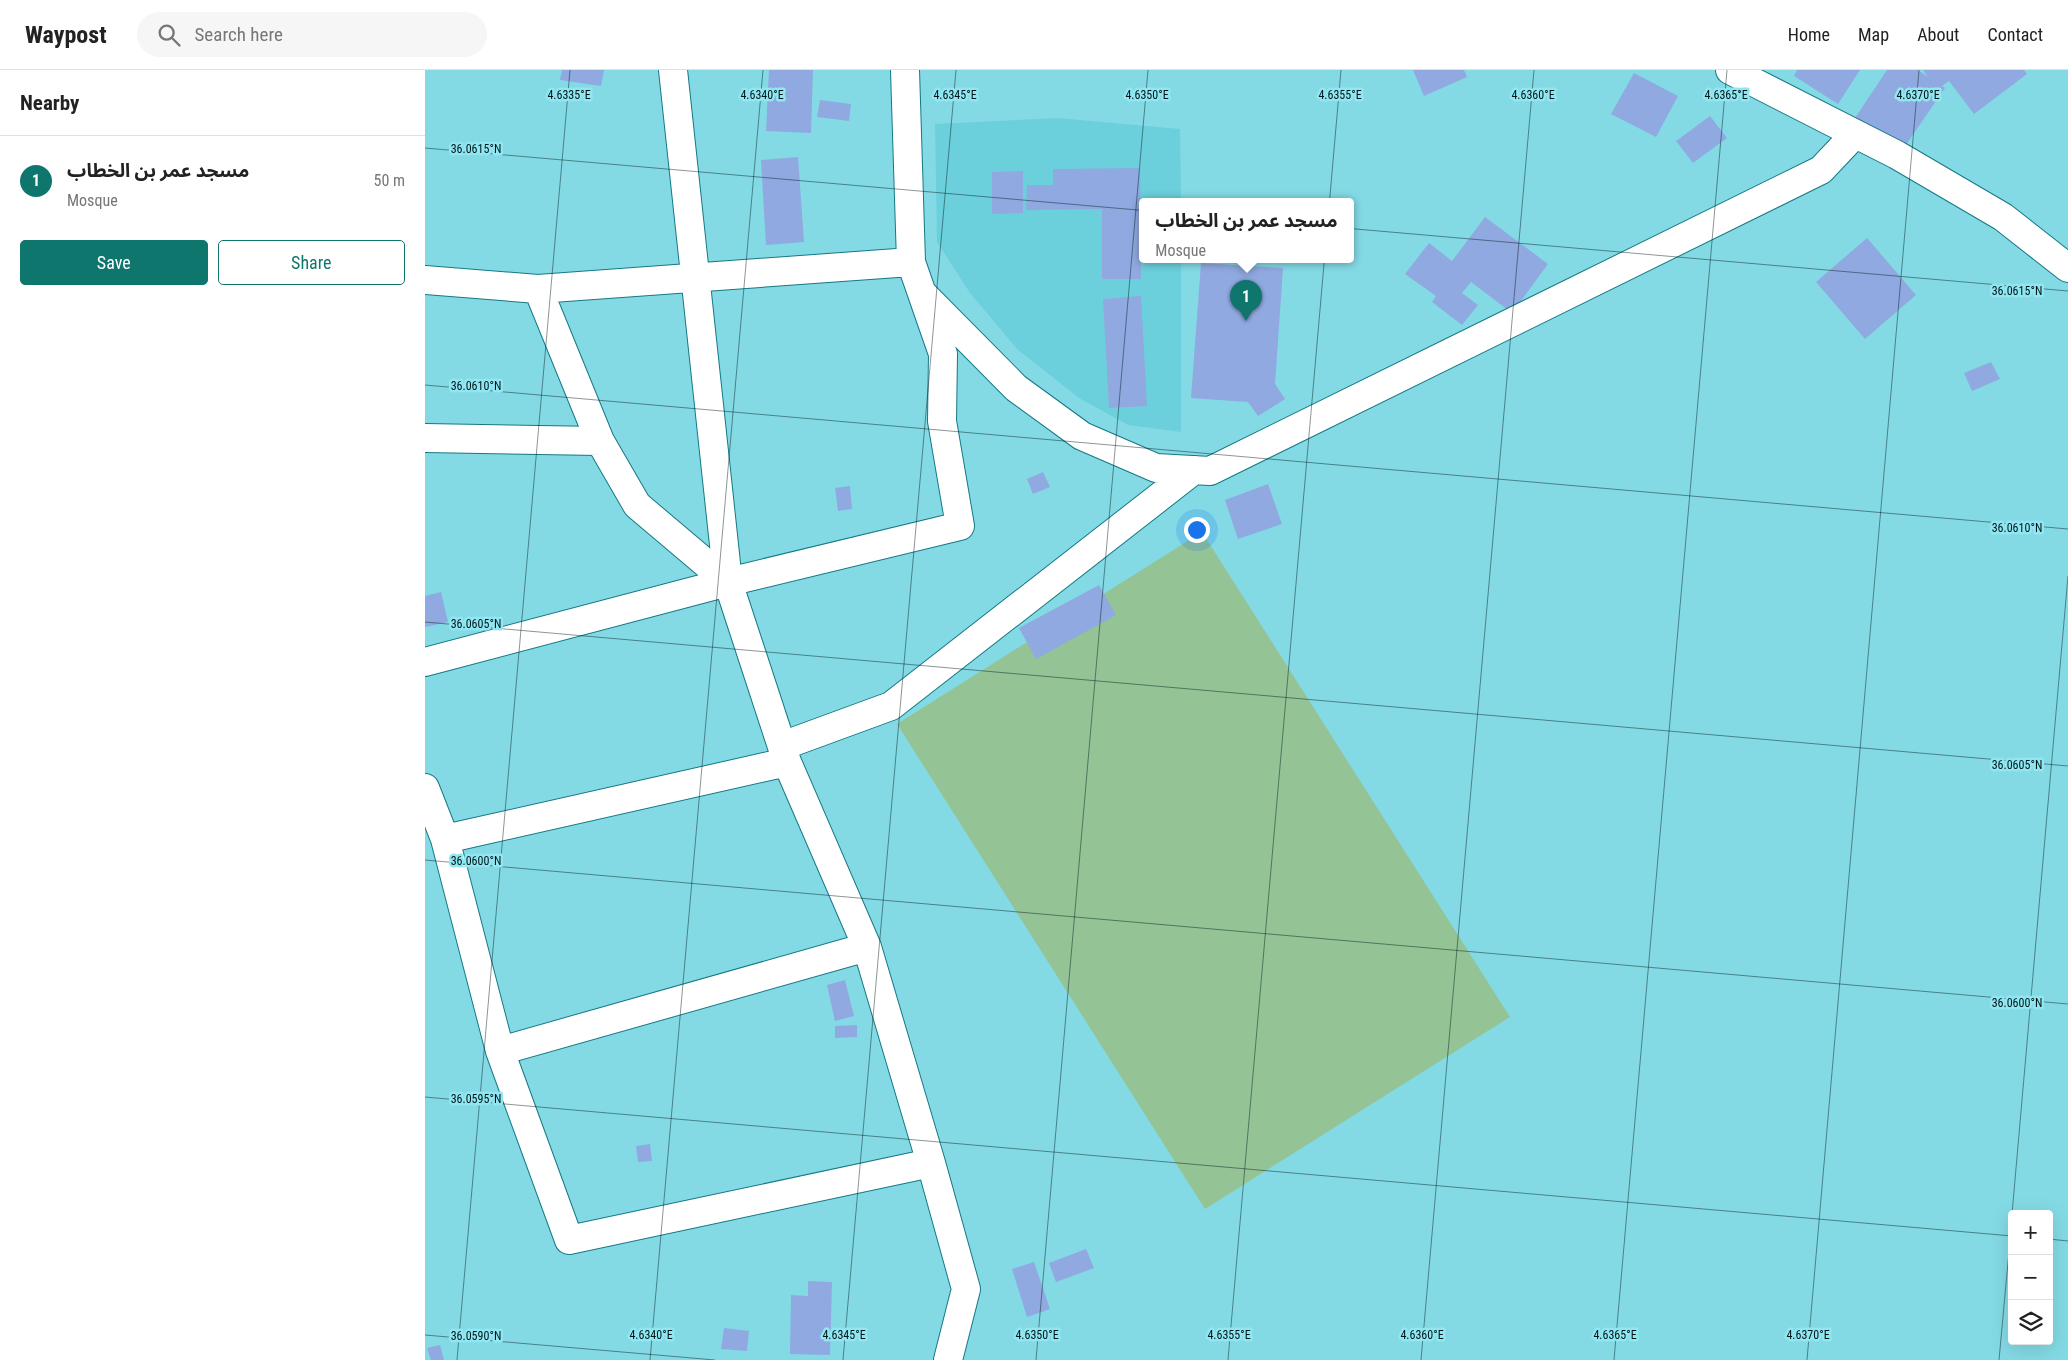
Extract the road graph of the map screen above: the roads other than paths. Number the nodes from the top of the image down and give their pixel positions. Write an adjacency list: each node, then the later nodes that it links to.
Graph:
1 (673, 70): 7 (street)
2 (905, 70): 5 (street)
3 (1730, 70): 4 (street)
4 (1855, 134): 6 (street); 13 (street)
5 (911, 262): 7 (street); 10 (street)
6 (2068, 268)
7 (695, 278): 9 (street); 14 (street)
8 (425, 280): 9 (street)
9 (538, 288): 12 (street)
10 (922, 293): 13 (street); 14 (street)
11 (425, 438): 12 (street)
12 (600, 441): 14 (street)
13 (1194, 470): 16 (street)
14 (728, 582): 15 (street); 16 (street)
15 (425, 662)
16 (784, 754): 18 (street); 19 (street)
17 (425, 788): 18 (street)
18 (445, 839): 20 (street)
19 (867, 947): 20 (street); 21 (street)
20 (501, 1051): 21 (street)
21 (931, 1163): 22 (street)
22 (947, 1360)

